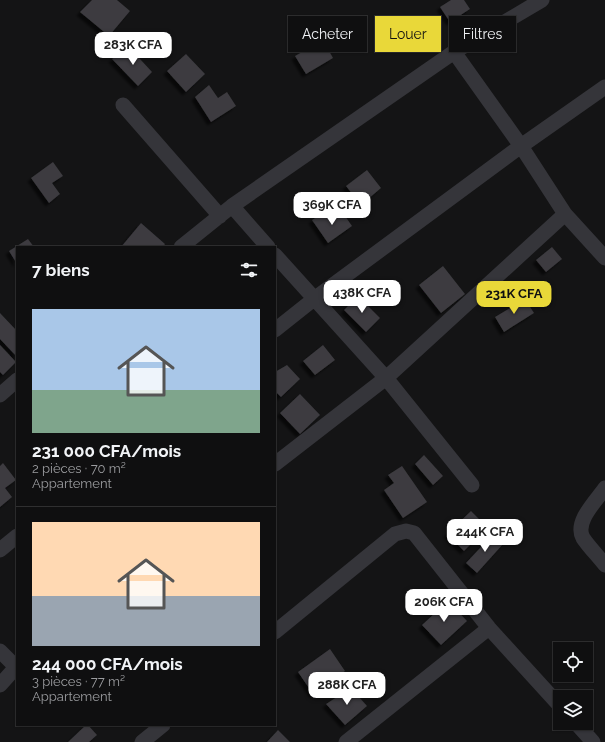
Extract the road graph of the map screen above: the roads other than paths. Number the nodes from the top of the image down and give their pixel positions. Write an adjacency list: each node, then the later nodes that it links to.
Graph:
1 (542, 0): 2 (street)
2 (515, 16)
3 (454, 52): 6 (street); 7 (street)
4 (605, 87): 6 (street)
5 (123, 105): 9 (street)
6 (521, 146): 8 (street); 14 (street)
7 (232, 206): 9 (street); 11 (street)
8 (565, 214): 13 (street); 16 (street)
9 (220, 216): 10 (street)
10 (182, 246)
11 (267, 246)
12 (276, 256): 14 (street)
13 (605, 258)
14 (314, 299): 15 (street); 16 (street)
15 (276, 329)
16 (386, 378): 19 (street); 20 (street)
17 (16, 381): 18 (street)
18 (0, 395)
19 (276, 463)
20 (472, 485)
21 (605, 488): 24 (street)
22 (16, 537): 23 (street)
23 (0, 550)
24 (605, 565)
25 (489, 628): 26 (street); 30 (street); 35 (street)
26 (276, 631)
27 (0, 650): 28 (street)
28 (16, 667): 29 (street)
29 (0, 684)
30 (553, 698)
31 (162, 726): 34 (street)
32 (582, 730): 36 (street)
33 (605, 737): 37 (street)
34 (142, 742)
35 (346, 742)
36 (593, 742)
37 (601, 742)

